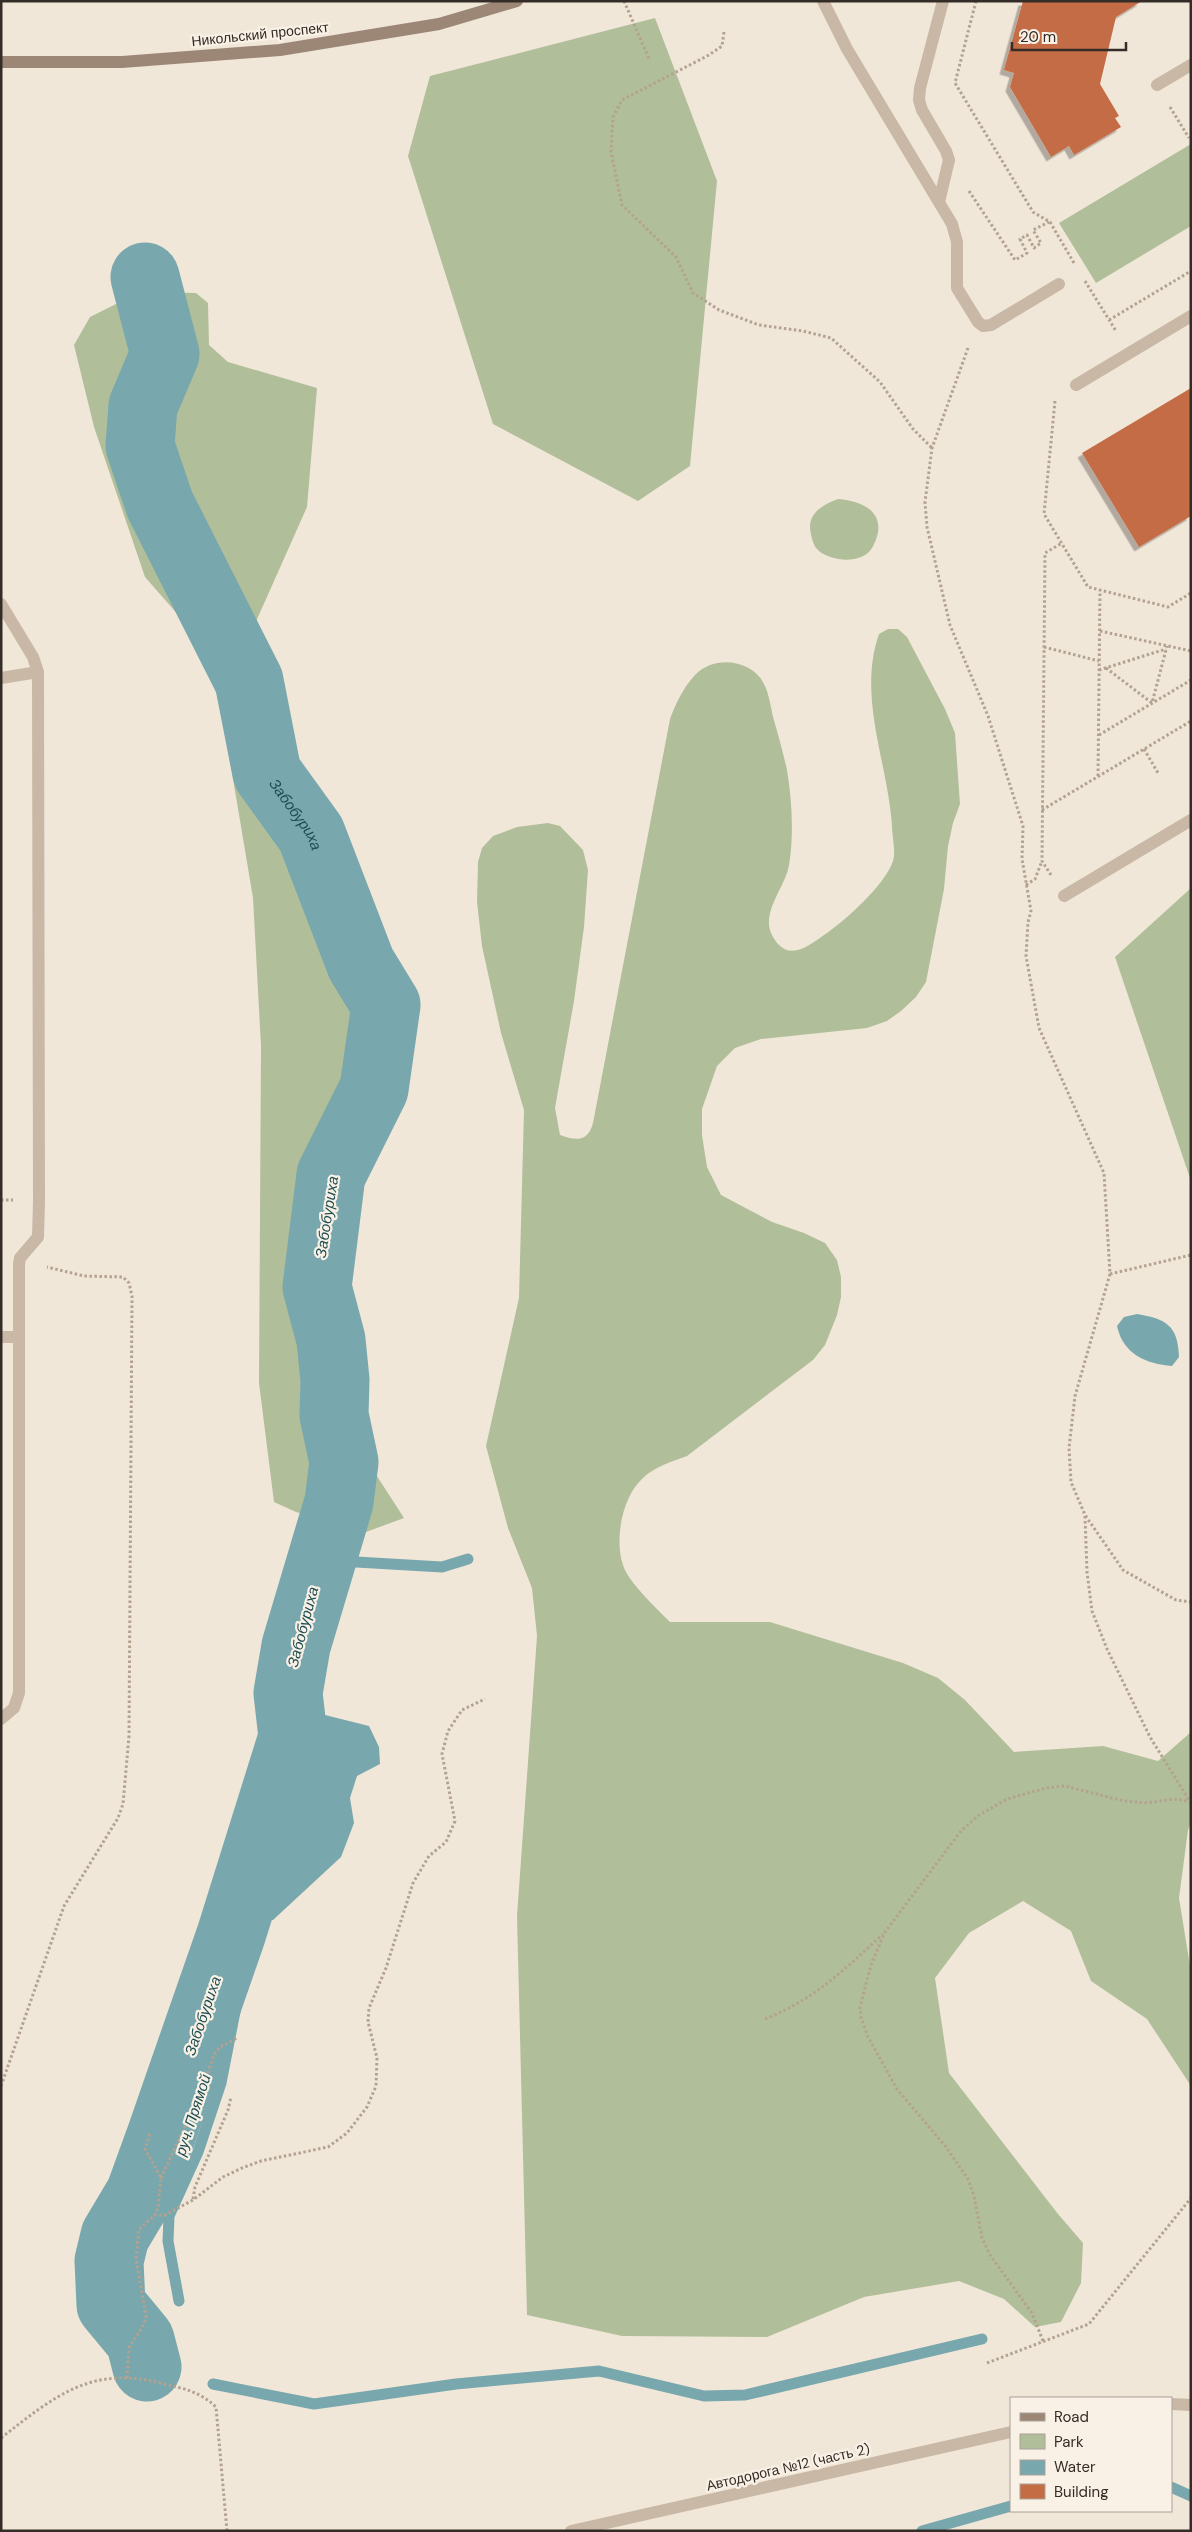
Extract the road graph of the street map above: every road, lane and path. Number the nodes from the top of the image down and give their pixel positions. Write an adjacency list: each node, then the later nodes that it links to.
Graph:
1 (517, 1): 8 (main road, Никольский проспект)
2 (624, 1): 7 (path)
3 (824, 1): 13 (street)
4 (943, 1): 12 (street)
5 (976, 1): 14 (path)
6 (724, 32): 24 (path)
7 (650, 61)
8 (1, 62)
9 (1191, 65): 10 (street)
10 (1157, 85): 11 (path)
11 (1189, 138)
12 (949, 160): 13 (street); 14 (path)
13 (939, 202): 21 (street)
14 (1050, 222): 15 (path)
15 (1079, 271)
16 (1191, 271): 20 (path)
17 (1084, 279): 20 (path)
18 (1059, 284): 21 (street)
19 (1191, 316): 22 (street)
20 (1109, 320): 22 (path)
21 (978, 322): 24 (path)
22 (1129, 353): 23 (street)
23 (1076, 385): 25 (path)
24 (932, 448): 48 (path)
25 (1062, 543): 26 (path); 30 (path)
26 (1100, 590): 27 (path); 29 (path)
27 (1191, 593)
28 (1, 604): 36 (street)
29 (1100, 631): 31 (path); 33 (path)
30 (1044, 647): 33 (path); 45 (path)
31 (1167, 648): 32 (path); 34 (path); 39 (path)
32 (1191, 652)
33 (1099, 661): 35 (path)
34 (1106, 668): 35 (path); 39 (path)
35 (1099, 670): 41 (path)
36 (38, 672): 37 (street); 50 (street)
37 (1, 678)
38 (1191, 680): 39 (path)
39 (1152, 703): 41 (path)
40 (1191, 721): 42 (path)
41 (1099, 735): 44 (path)
42 (1144, 749): 43 (path); 44 (path)
43 (1158, 773)
44 (1098, 776): 45 (path)
45 (1042, 810): 47 (path)
46 (1191, 820): 49 (street)
47 (1042, 861): 48 (path); 49 (path)
48 (1026, 885): 52 (path)
49 (1064, 896)
50 (23, 1254): 54 (street); 64 (path)
51 (1191, 1256): 52 (path)
52 (1110, 1274): 55 (path)
53 (1, 1337): 54 (street)
54 (19, 1337): 58 (street)
55 (1085, 1516): 56 (path); 60 (path)
56 (1191, 1602)
57 (485, 1699): 69 (path)
58 (1, 1719)
59 (1191, 1792): 60 (path)
60 (1190, 1803): 61 (path)
61 (885, 1932): 62 (path); 71 (path)
62 (765, 2019)
63 (237, 2038): 67 (path)
64 (1, 2086)
65 (231, 2097): 69 (path)
66 (150, 2134): 67 (path)
67 (161, 2178): 70 (path)
68 (1191, 2198): 71 (path)
69 (193, 2200): 70 (path)
70 (155, 2215): 73 (path)
71 (1044, 2341): 72 (path)
72 (987, 2363)
73 (128, 2378): 77 (path); 78 (path)
74 (1172, 2404): 75 (street)
75 (1191, 2405)
76 (1010, 2432): 79 (street, Автодорога №12 (часть 2))
77 (1, 2438)
78 (227, 2531)
79 (571, 2531)

